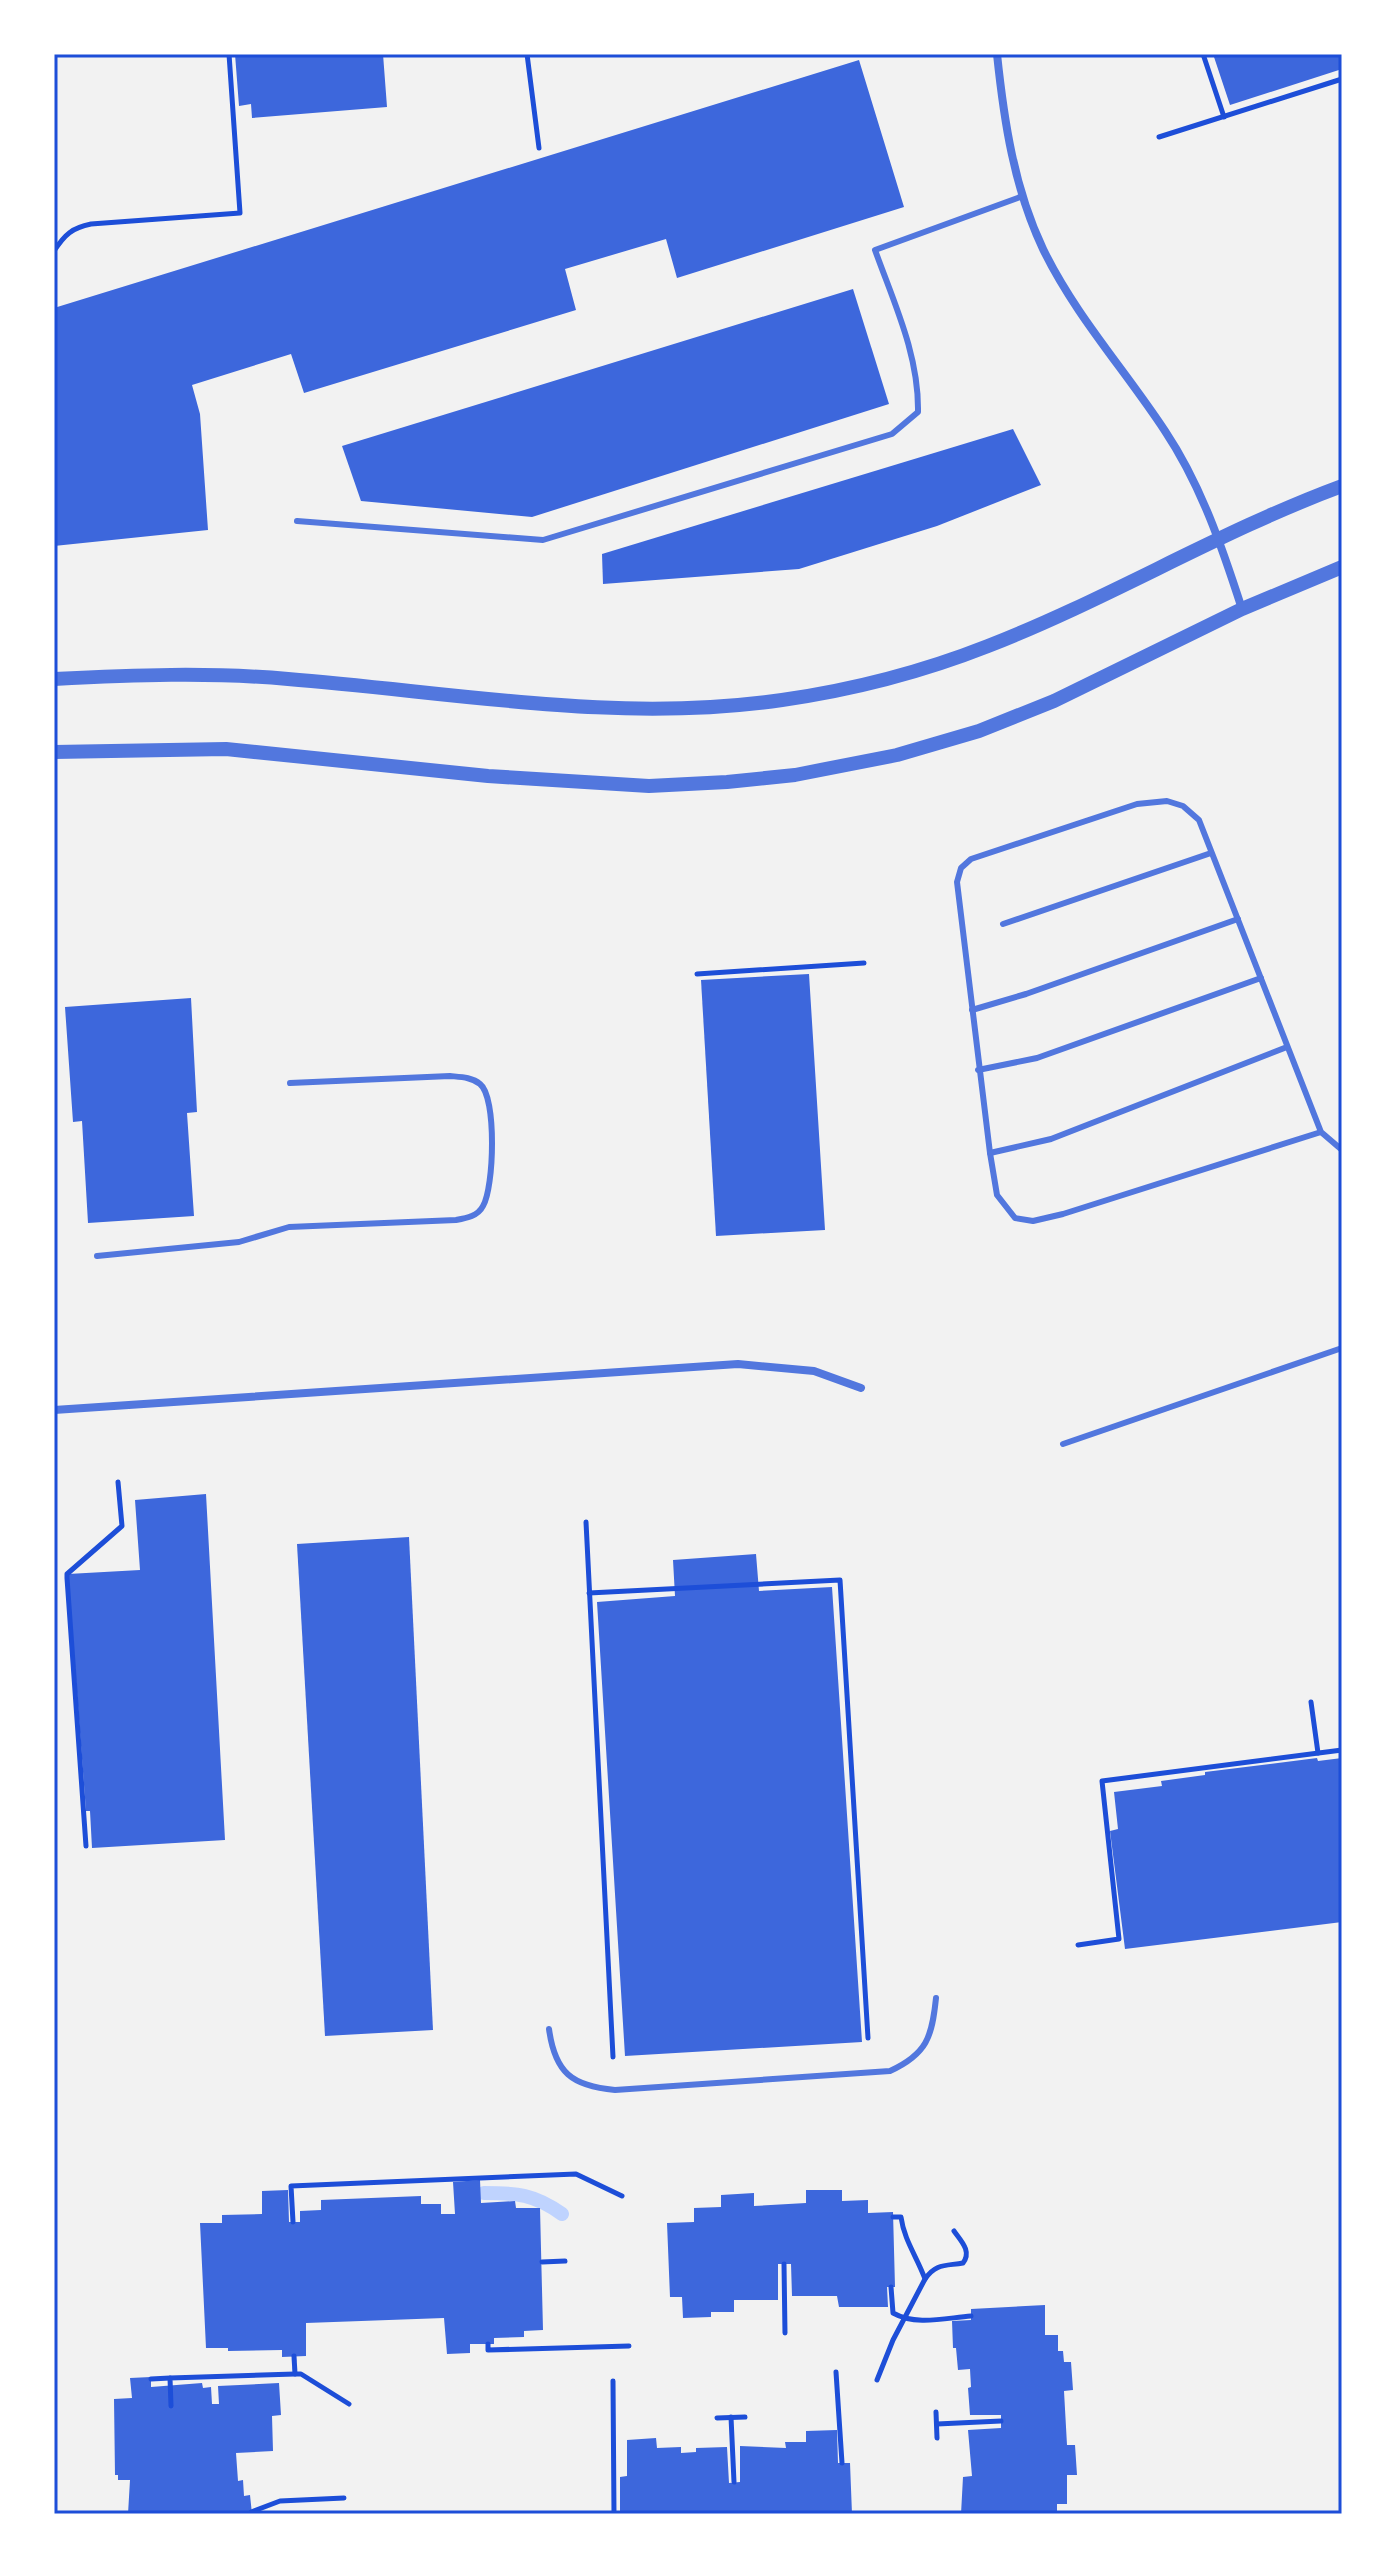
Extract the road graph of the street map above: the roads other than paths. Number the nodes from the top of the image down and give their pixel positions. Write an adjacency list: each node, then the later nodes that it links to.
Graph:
1 (997, 54): 2 (street)
2 (1023, 196): 4 (lane); 5 (street)
3 (1342, 486): 5 (street)
4 (297, 521)
5 (1220, 539): 7 (street); 8 (street)
6 (1342, 567): 7 (street)
7 (1242, 609): 9 (street)
8 (54, 679)
9 (54, 752)
10 (1211, 853): 11 (lane); 12 (lane); 14 (lane)
11 (1238, 919): 13 (lane); 14 (lane)
12 (1003, 924)
13 (1261, 978): 15 (lane); 16 (lane)
14 (972, 1010): 16 (lane)
15 (1287, 1047): 18 (lane); 20 (lane)
16 (978, 1070): 20 (lane)
17 (290, 1083): 21 (lane)
18 (1321, 1132): 19 (lane); 20 (lane)
19 (1342, 1150)
20 (990, 1153)
21 (97, 1256)
22 (1342, 1348): 25 (lane)
23 (861, 1388): 24 (street)
24 (54, 1410)
25 (1063, 1444)
26 (936, 1998): 27 (lane)
27 (549, 2029)

